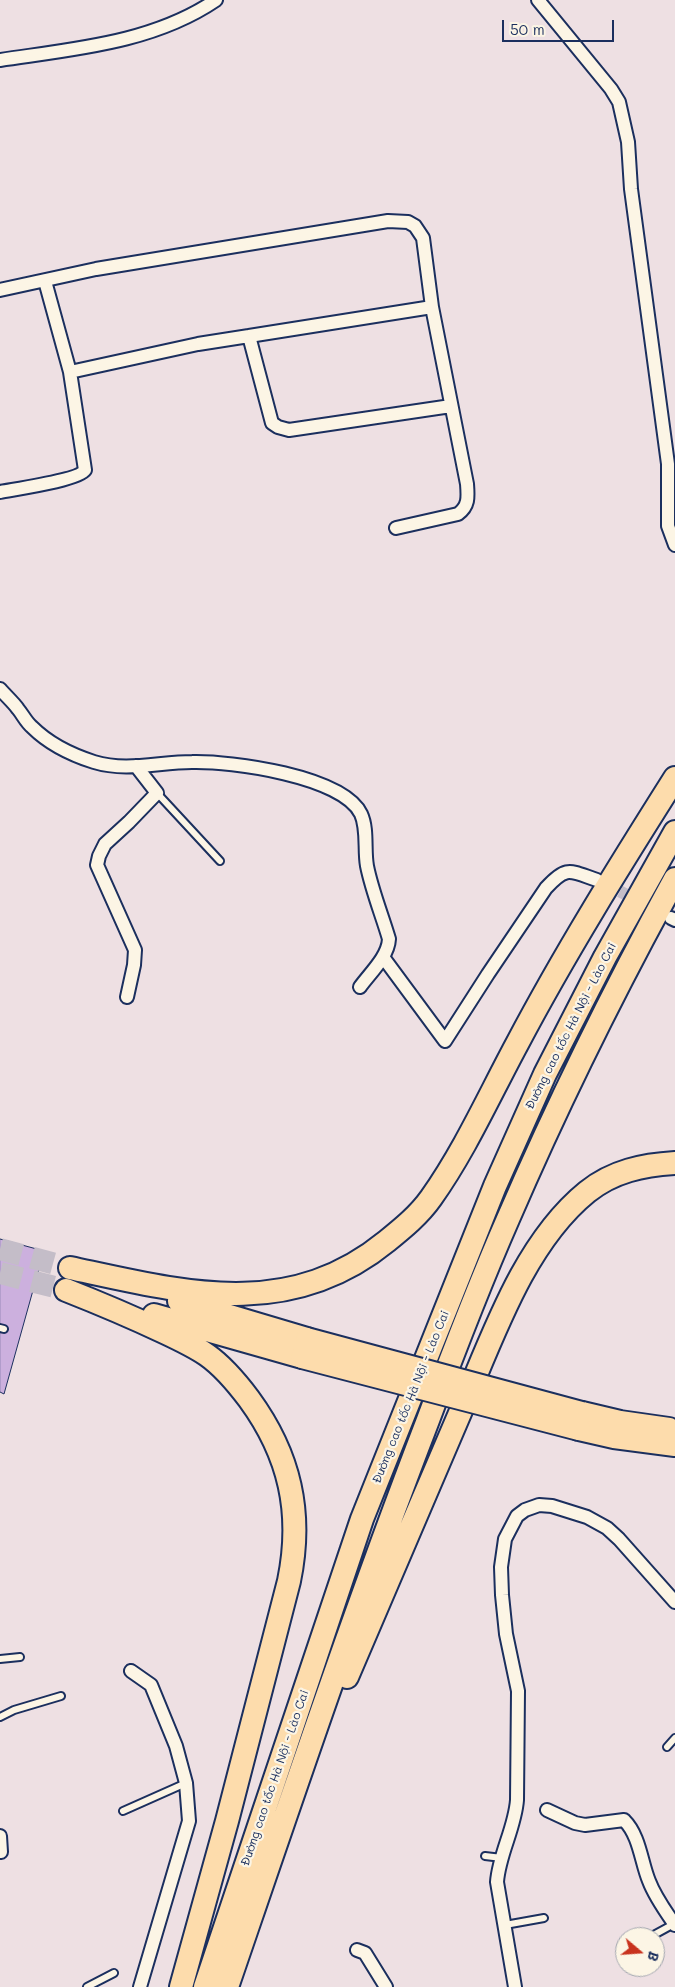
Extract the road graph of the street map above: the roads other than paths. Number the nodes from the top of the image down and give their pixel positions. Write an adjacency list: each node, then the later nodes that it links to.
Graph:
1 (216, 0): 3 (street)
2 (538, 0): 12 (street)
3 (0, 60)
4 (45, 281): 5 (street); 6 (street); 8 (street)
5 (0, 290)
6 (432, 307): 7 (street); 9 (street)
7 (250, 336): 8 (street); 9 (street)
8 (70, 372): 10 (street)
9 (451, 406): 11 (street)
10 (0, 492)
11 (396, 528)
12 (675, 545)
13 (0, 689): 14 (street)
14 (136, 766): 16 (street); 21 (street)
15 (675, 778): 25 (highway)
16 (157, 793): 18 (lane); 23 (street)
17 (675, 832): 53 (highway, Đường cao tốc Hà Nội - Lào Cai)
18 (220, 861)
19 (675, 879): 44 (highway, Đường cao tốc Hà Nội - Lào Cai)
20 (597, 880): 21 (street)
21 (383, 957): 22 (street)
22 (360, 987)
23 (127, 997)
24 (675, 1163): 44 (highway)
25 (68, 1279): 26 (highway, bridge); 52 (highway)
26 (580, 1421): 27 (highway); 28 (highway)
27 (675, 1429)
28 (675, 1445)
29 (675, 1602): 43 (street)
30 (20, 1657): 31 (lane)
31 (0, 1659)
32 (131, 1671): 37 (street)
33 (60, 1696): 34 (lane)
34 (0, 1717)
35 (675, 1738): 36 (lane)
36 (667, 1747)
37 (186, 1783): 39 (lane); 51 (street)
38 (547, 1810): 47 (street)
39 (123, 1811)
40 (0, 1836): 41 (street)
41 (1, 1852)
42 (485, 1856): 43 (lane)
43 (502, 1858): 46 (street)
44 (263, 1882): 54 (highway, Đường cao tốc Hà Nội - Lào Cai)
45 (544, 1918): 46 (lane)
46 (505, 1925): 56 (street)
47 (675, 1925)
48 (357, 1950): 55 (street)
49 (114, 1973): 50 (lane)
50 (87, 1987)
51 (140, 1987)
52 (181, 1987)
53 (205, 1987)
54 (227, 1987)
55 (386, 1987)
56 (516, 1987)

